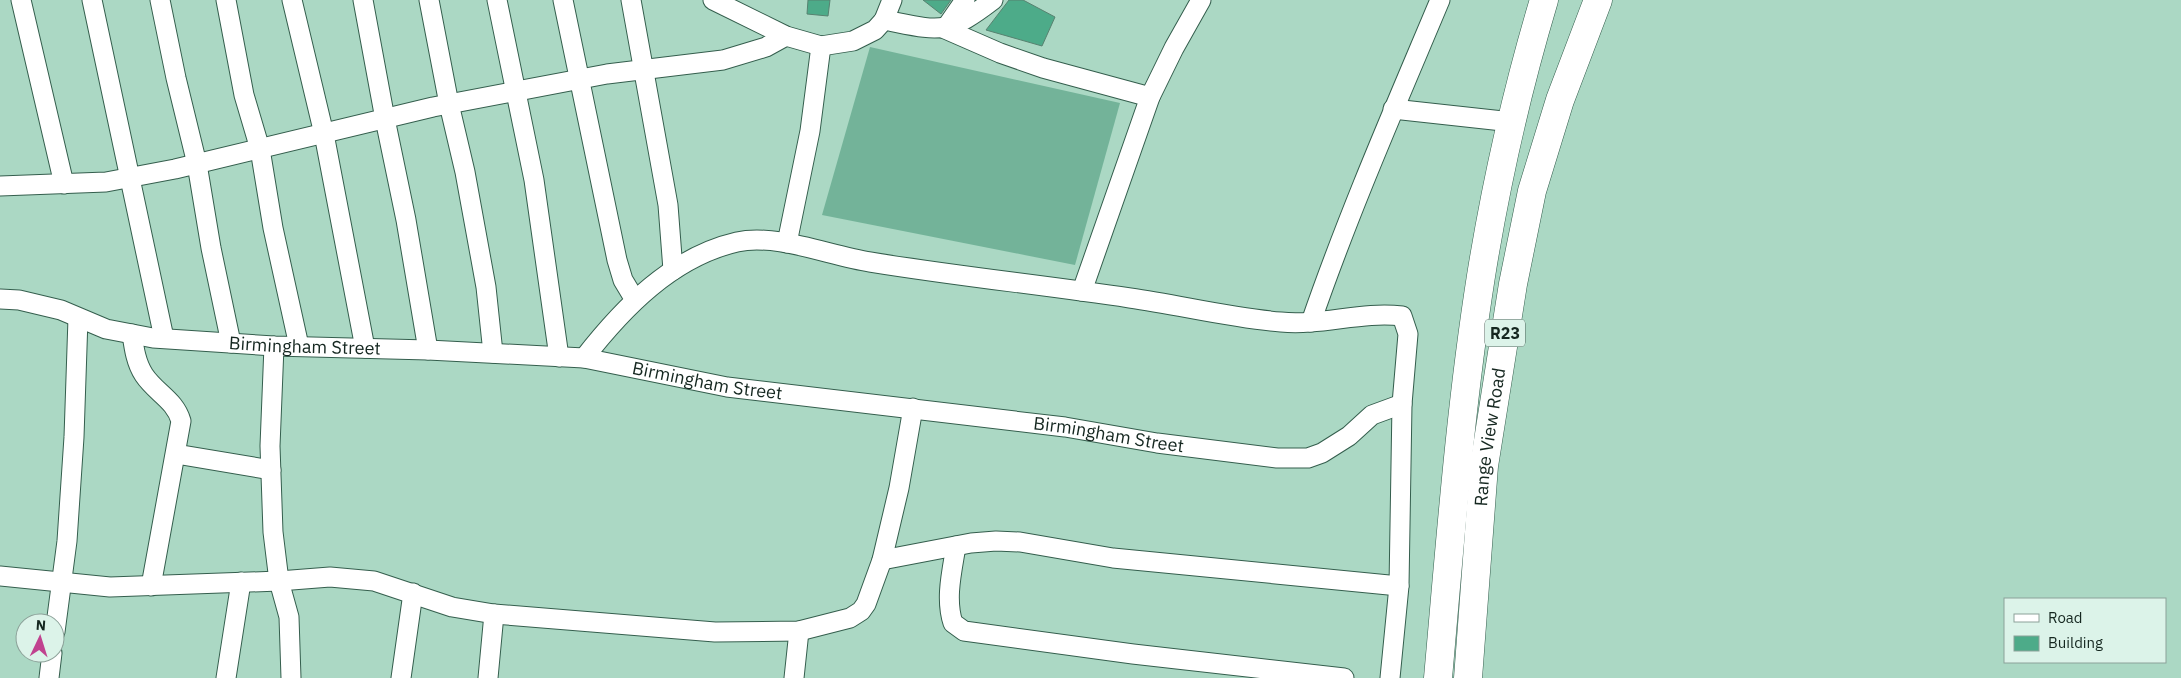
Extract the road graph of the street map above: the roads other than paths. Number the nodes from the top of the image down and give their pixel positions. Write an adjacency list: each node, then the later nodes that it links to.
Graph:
1 (21, 0): 35 (street)
2 (92, 0): 34 (street)
3 (160, 0): 33 (street)
4 (226, 0): 32 (street)
5 (292, 0): 31 (street)
6 (363, 0): 29 (street)
7 (429, 0): 27 (street)
8 (497, 0): 25 (street)
9 (563, 0): 24 (street)
10 (631, 0): 23 (street)
11 (714, 0): 21 (street)
12 (892, 0): 19 (street)
13 (965, 0): 20 (street)
14 (993, 0): 20 (street)
15 (1200, 0): 26 (street)
16 (1440, 0): 28 (street)
17 (1544, 0): 30 (main road, Range View Road / R23)
18 (1598, 0): 80 (main road, Range View Road / R23)
19 (884, 20): 20 (street); 22 (street)
20 (944, 29): 26 (street)
21 (786, 36): 22 (street); 23 (street)
22 (821, 46): 37 (street)
23 (645, 69): 24 (street); 38 (street)
24 (578, 79): 25 (street); 41 (street)
25 (515, 92): 27 (street); 52 (street)
26 (1150, 97): 39 (street)
27 (448, 104): 29 (street); 51 (street)
28 (1393, 109): 30 (street); 43 (street)
29 (385, 119): 31 (street); 50 (street)
30 (1512, 122): 79 (main road, Range View Road / R23)
31 (324, 134): 32 (street); 49 (street)
32 (260, 149): 33 (street); 48 (street)
33 (197, 164): 34 (street); 46 (street)
34 (128, 178): 35 (street); 45 (street)
35 (64, 184): 36 (street)
36 (0, 186)
37 (788, 243): 38 (street); 39 (street)
38 (673, 270): 41 (street)
39 (1082, 291): 43 (street)
40 (0, 300): 42 (street, Birmingham Street)
41 (636, 300): 53 (street)
42 (78, 318): 44 (street, Birmingham Street); 62 (street)
43 (1311, 322): 54 (street)
44 (132, 334): 45 (street, Birmingham Street); 56 (street)
45 (164, 338): 46 (street, Birmingham Street)
46 (231, 343): 47 (street, Birmingham Street)
47 (274, 346): 48 (street, Birmingham Street); 57 (street)
48 (299, 346): 49 (street, Birmingham Street)
49 (364, 348): 50 (street, Birmingham Street)
50 (428, 350): 51 (street, Birmingham Street)
51 (493, 353): 52 (street, Birmingham Street)
52 (559, 357): 53 (street, Birmingham Street)
53 (584, 358): 55 (street, Birmingham Street)
54 (1402, 404): 55 (street, Birmingham Street); 65 (street)
55 (913, 408): 59 (street)
56 (176, 454): 57 (street); 64 (street)
57 (271, 470): 61 (street)
58 (956, 546): 59 (street); 65 (street); 77 (street)
59 (882, 560): 69 (street)
60 (0, 576): 62 (street)
61 (279, 581): 63 (street); 66 (street); 73 (street)
62 (61, 582): 64 (street); 67 (street)
63 (241, 582): 64 (street); 72 (street)
64 (151, 586)
65 (1398, 586): 78 (street)
66 (413, 593): 68 (street); 74 (street)
67 (57, 613)
68 (494, 614): 69 (street); 75 (street)
69 (799, 631): 76 (street)
70 (51, 663): 71 (street)
71 (49, 678)
72 (226, 678)
73 (291, 678)
74 (401, 678)
75 (488, 678)
76 (794, 678)
77 (1344, 678)
78 (1390, 678)
79 (1438, 678)
80 (1468, 678)

